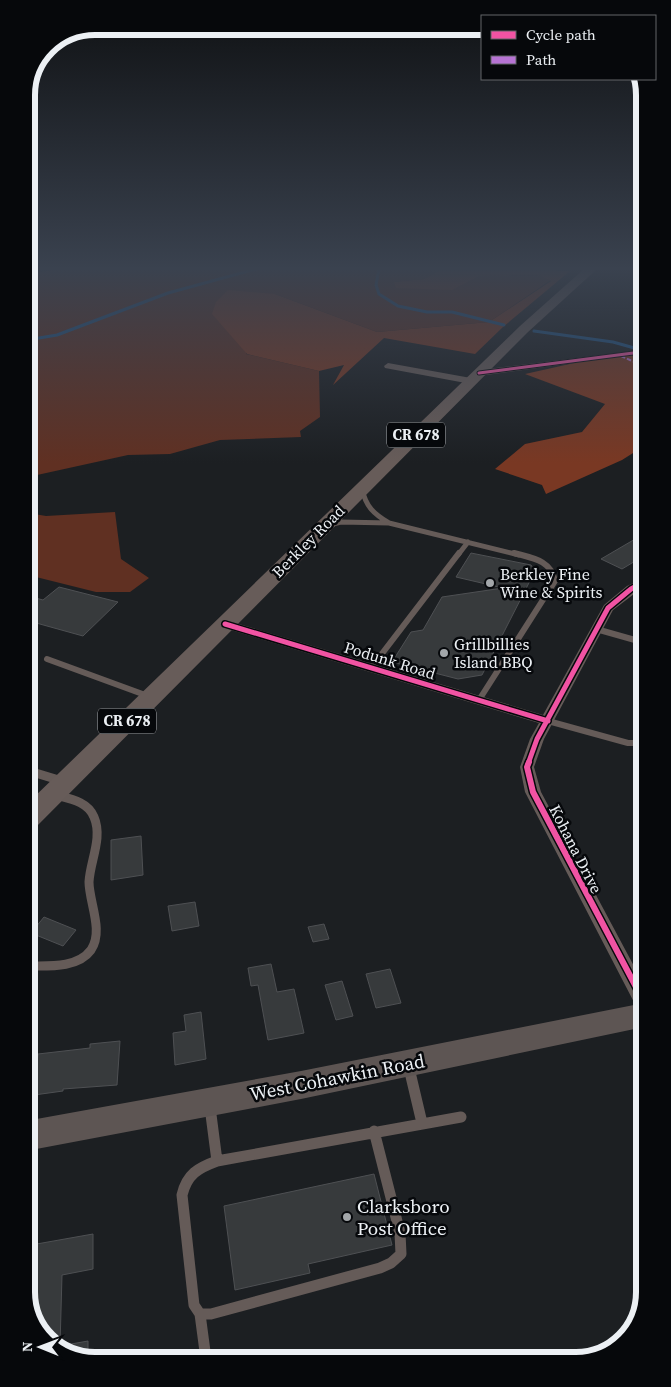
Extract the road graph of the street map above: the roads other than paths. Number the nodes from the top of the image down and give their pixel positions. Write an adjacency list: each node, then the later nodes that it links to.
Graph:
1 (519, 334): 4 (main road, Berkley Road / CR 678)
2 (636, 353): 4 (street)
3 (388, 366): 4 (street)
4 (475, 377): 5 (main road, Berkley Road / CR 678)
5 (362, 488): 6 (lane); 7 (main road, Berkley Road / CR 678)
6 (389, 523): 7 (lane); 8 (lane)
7 (322, 528): 10 (main road, Berkley Road / CR 678)
8 (468, 542): 14 (lane); 16 (lane)
9 (636, 586): 11 (street, Kohana Drive)
10 (225, 624): 14 (street, Podunk Road); 15 (main road, Berkley Road / CR 678)
11 (596, 629): 12 (lane); 17 (street, Kohana Drive)
12 (636, 640)
13 (47, 659): 15 (lane)
14 (371, 668): 16 (street, Podunk Road)
15 (151, 697): 20 (main road, Berkley Road / CR 678)
16 (479, 700): 17 (street, Podunk Road)
17 (548, 721): 18 (lane); 23 (street, Kohana Drive)
18 (636, 743)
19 (35, 774): 20 (lane)
20 (59, 788): 21 (main road, Berkley Road / CR 678); 22 (lane)
21 (35, 812)
22 (35, 966)
23 (636, 987)
24 (636, 1017): 25 (main road, West Cohawkin Road)
25 (408, 1063): 26 (main road, West Cohawkin Road); 28 (lane)
26 (210, 1102): 30 (main road, West Cohawkin Road); 31 (lane)
27 (462, 1117): 28 (lane)
28 (422, 1123): 29 (lane)
29 (374, 1132): 31 (lane); 32 (lane)
30 (35, 1134)
31 (217, 1161): 32 (lane)
32 (200, 1314): 33 (lane)
33 (205, 1352)

